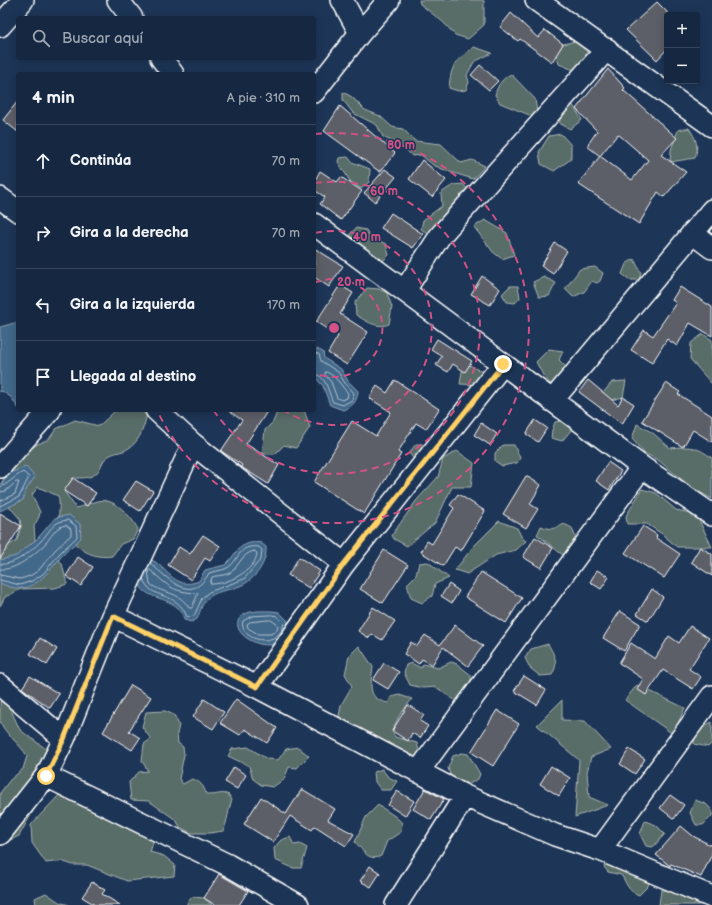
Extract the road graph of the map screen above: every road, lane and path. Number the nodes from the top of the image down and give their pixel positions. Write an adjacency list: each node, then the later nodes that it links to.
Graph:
1 (23, 0): 7 (street)
2 (118, 0): 6 (street)
3 (342, 0): 8 (street)
4 (389, 0): 8 (street)
5 (536, 0): 9 (street)
6 (130, 16)
7 (0, 26)
8 (360, 33): 12 (street)
9 (607, 49): 13 (street); 20 (street)
10 (162, 60): 11 (street)
11 (172, 72)
12 (316, 89)
13 (712, 126)
14 (0, 198): 15 (street)
15 (16, 210)
16 (712, 210): 18 (street)
17 (316, 225): 20 (street)
18 (692, 233): 19 (street); 22 (street)
19 (712, 248)
20 (405, 290): 21 (street)
21 (503, 364): 22 (street); 29 (street)
22 (552, 401): 27 (street)
23 (48, 412): 26 (street)
24 (158, 412): 25 (street)
25 (193, 444): 29 (street); 30 (street)
26 (4, 455)
27 (642, 467): 28 (street); 35 (street)
28 (712, 515)
29 (344, 564): 32 (street)
30 (113, 616): 32 (street); 34 (street)
31 (0, 685): 34 (street)
32 (257, 687): 35 (street)
33 (712, 696): 39 (street)
34 (64, 739): 36 (street)
35 (418, 772): 37 (street)
36 (46, 776): 38 (street); 41 (street)
37 (465, 796): 39 (street); 42 (street)
38 (0, 834)
39 (600, 850): 40 (street)
40 (712, 897)
41 (298, 905)
42 (396, 905)

